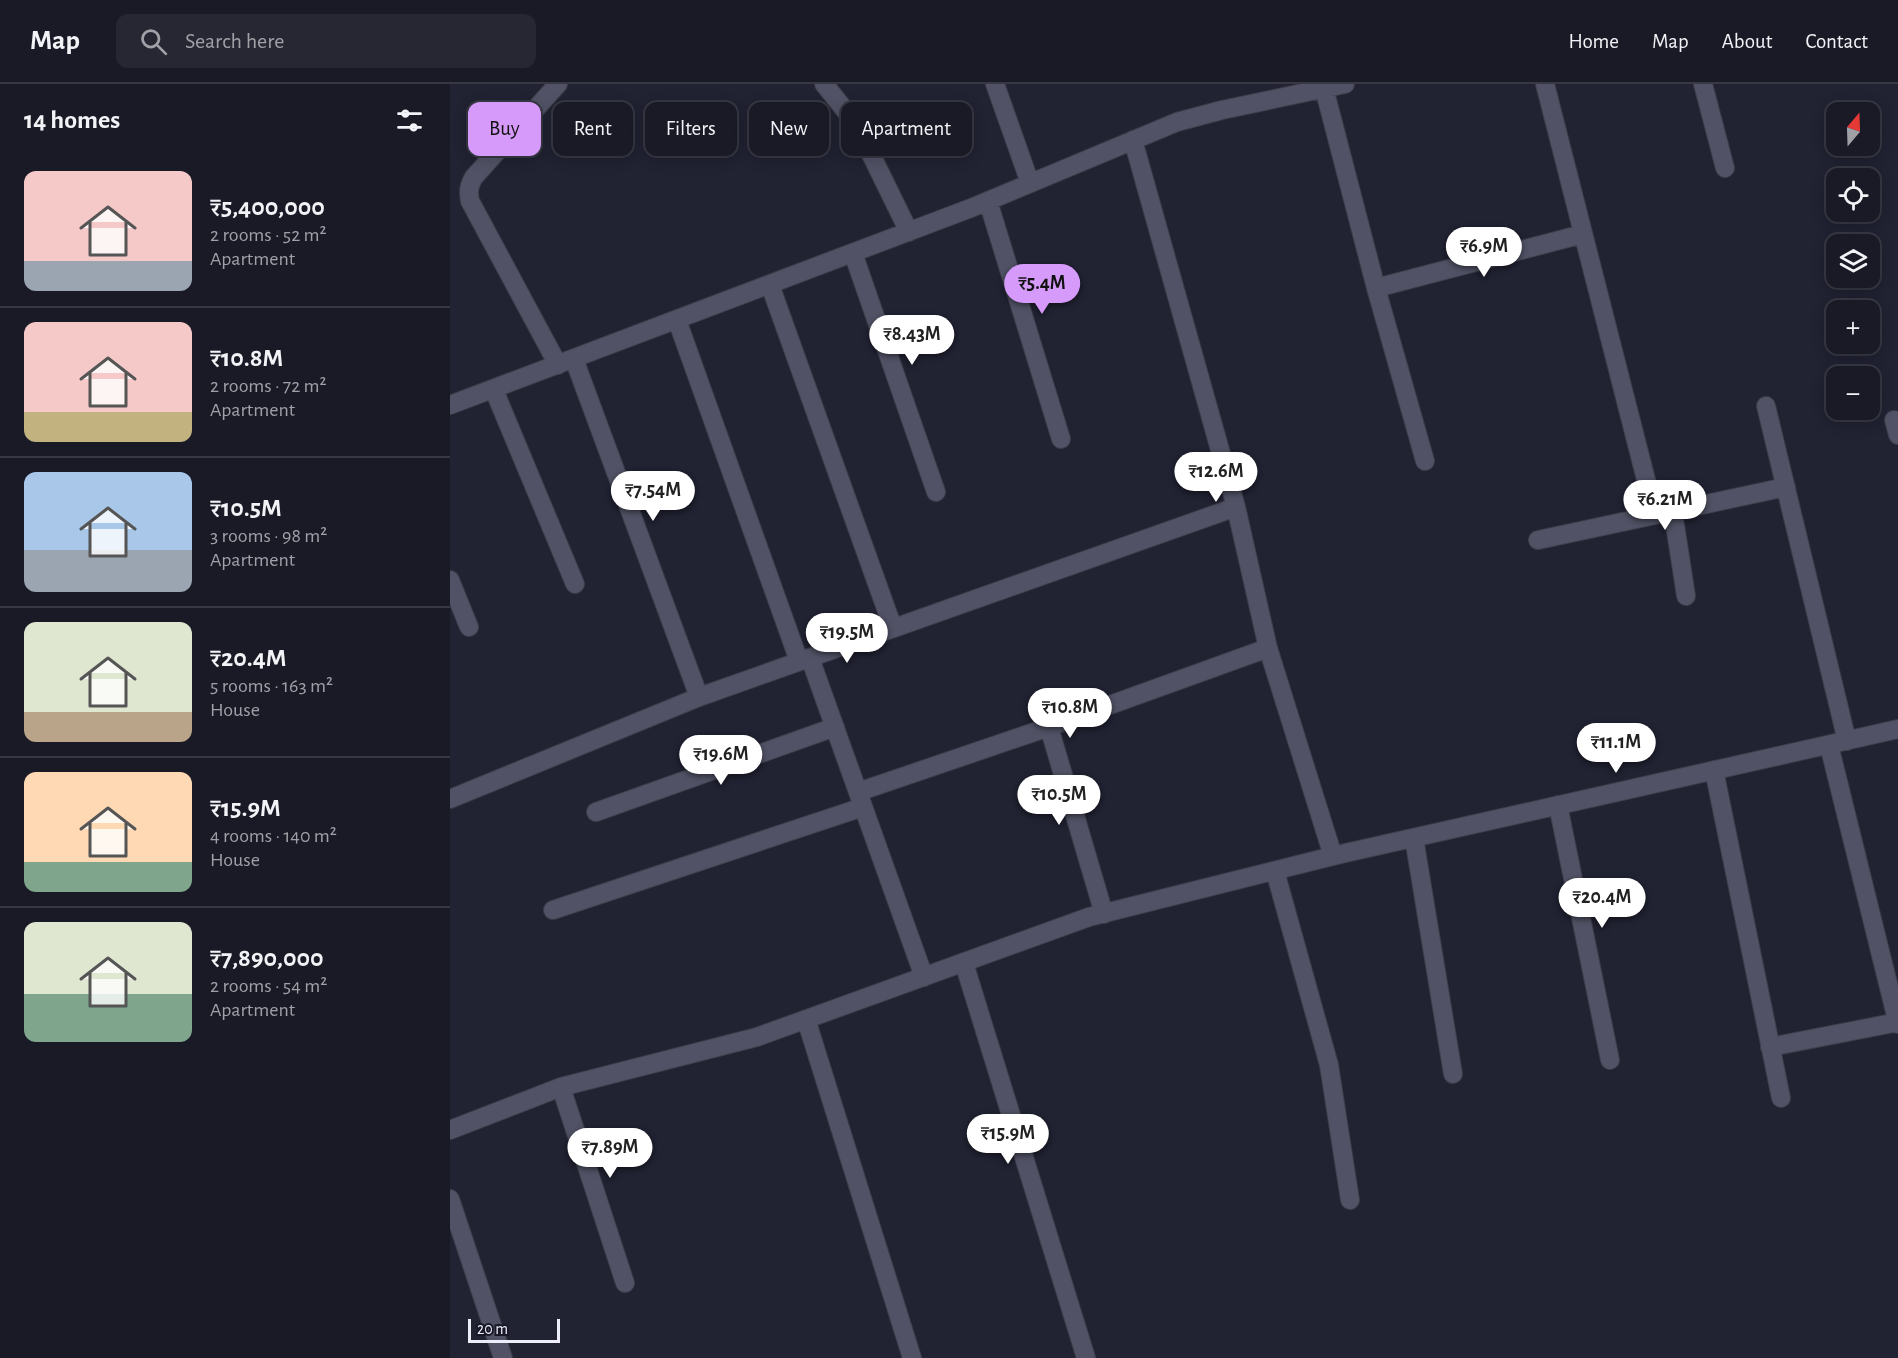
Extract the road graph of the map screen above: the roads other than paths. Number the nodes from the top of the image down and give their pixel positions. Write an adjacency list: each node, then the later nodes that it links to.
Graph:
1 (558, 84): 19 (street)
2 (824, 84): 13 (street)
3 (995, 84): 11 (street)
4 (1345, 84): 7 (street)
5 (1545, 84): 14 (street)
6 (1703, 84): 10 (street)
7 (1324, 88): 8 (street); 17 (street)
8 (1291, 90): 9 (street)
9 (1133, 140): 11 (street); 27 (street)
10 (1725, 168)
11 (1030, 183): 12 (street)
12 (988, 201): 13 (street); 23 (street)
13 (909, 232): 15 (street)
14 (1583, 234): 17 (street); 28 (street)
15 (853, 253): 16 (street); 26 (street)
16 (770, 285): 18 (street); 34 (street)
17 (1376, 288): 24 (street)
18 (677, 320): 19 (street); 36 (street)
19 (566, 362): 20 (street); 37 (street)
20 (494, 390): 21 (street); 31 (street)
21 (450, 405)
22 (1766, 406): 25 (street)
23 (1061, 439)
24 (1425, 462)
25 (1786, 487): 28 (street); 41 (street)
26 (936, 492)
27 (1236, 507): 34 (street); 35 (street)
28 (1664, 513): 29 (street); 32 (street)
29 (1538, 540)
30 (450, 580): 33 (street)
31 (575, 584)
32 (1686, 596)
33 (469, 627)
34 (893, 628): 36 (street)
35 (1268, 648): 39 (street); 49 (street)
36 (805, 660): 37 (street); 38 (street)
37 (699, 697): 44 (street)
38 (835, 727): 45 (street); 47 (street)
39 (1049, 727): 45 (street); 52 (street)
40 (1898, 729): 41 (street)
41 (1847, 741): 42 (street)
42 (1829, 745): 43 (street); 56 (street)
43 (1714, 771): 46 (street); 57 (street)
44 (450, 799)
45 (860, 800): 51 (street); 54 (street)
46 (1558, 805): 48 (street); 58 (street)
47 (596, 812)
48 (1414, 838): 49 (street); 59 (street)
49 (1333, 856): 50 (street)
50 (1275, 871): 52 (street); 64 (street)
51 (553, 910)
52 (1104, 914): 53 (street)
53 (964, 963): 54 (street); 68 (street)
54 (924, 977): 55 (street)
55 (806, 1019): 60 (street); 67 (street)
56 (1898, 1023): 57 (street)
57 (1770, 1047): 61 (street)
58 (1610, 1060)
59 (1453, 1074)
60 (561, 1087): 62 (street); 65 (street)
61 (1781, 1098)
62 (450, 1130)
63 (450, 1199): 66 (street)
64 (1350, 1200)
65 (625, 1283)
66 (503, 1358)
67 (912, 1358)
68 (1086, 1358)

